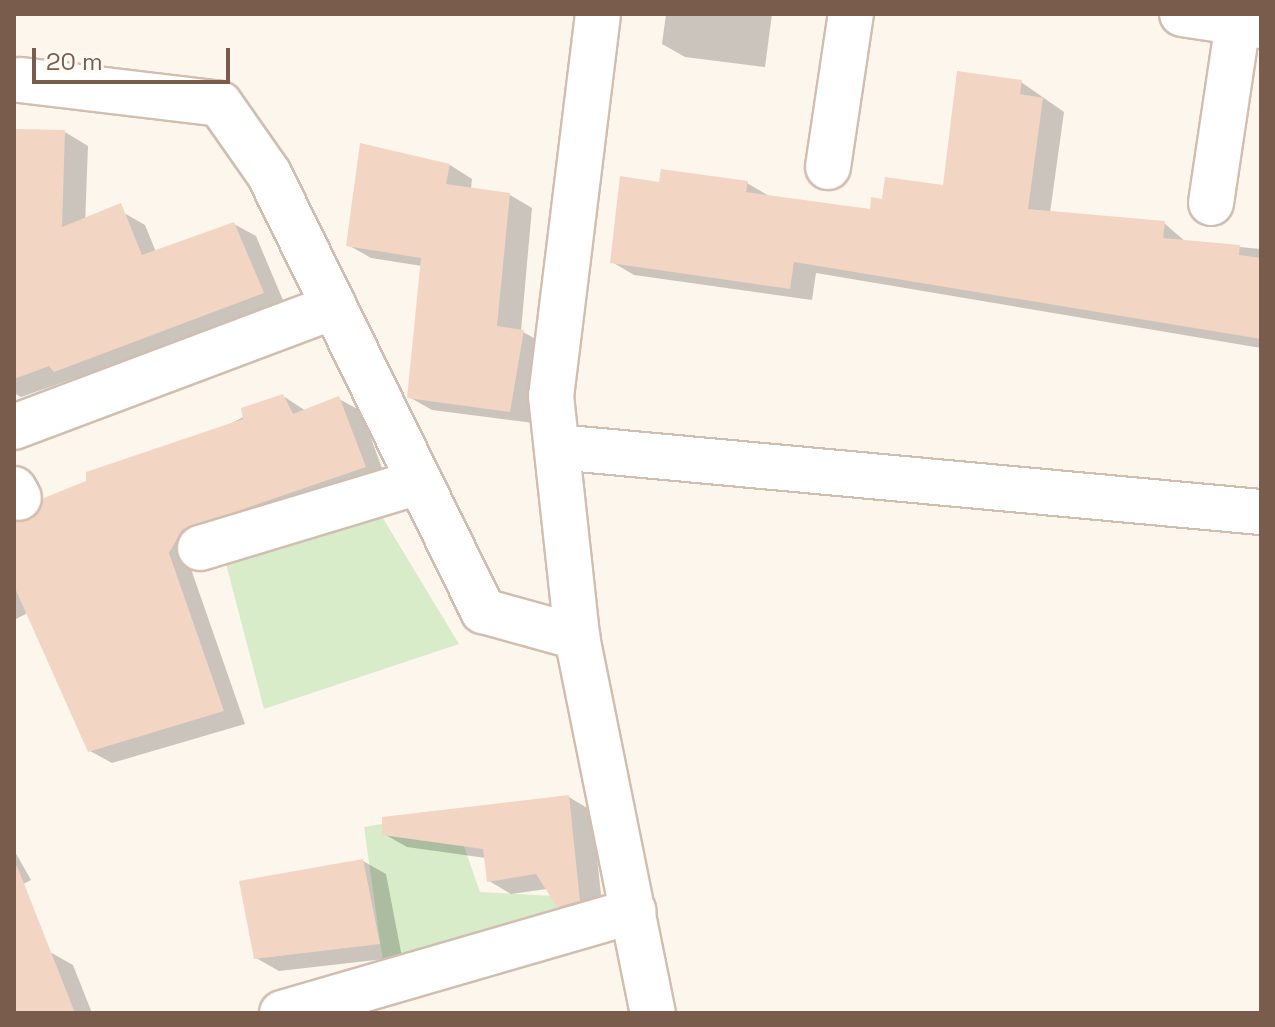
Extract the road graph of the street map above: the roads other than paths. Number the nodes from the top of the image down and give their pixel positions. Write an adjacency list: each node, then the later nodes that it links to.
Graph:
1 (598, 14): 10 (street)
2 (851, 14): 6 (street)
3 (1182, 14): 4 (street)
4 (1250, 24): 7 (street)
5 (20, 80): 8 (street)
6 (828, 167)
7 (1211, 203)
8 (334, 307): 9 (street); 11 (street)
9 (14, 427)
10 (557, 447): 12 (street); 14 (street)
11 (419, 482): 13 (street); 14 (street)
12 (1261, 512)
13 (200, 548)
14 (577, 637): 15 (street)
15 (634, 911): 16 (street); 17 (street)
16 (282, 1013)
17 (653, 1013)

